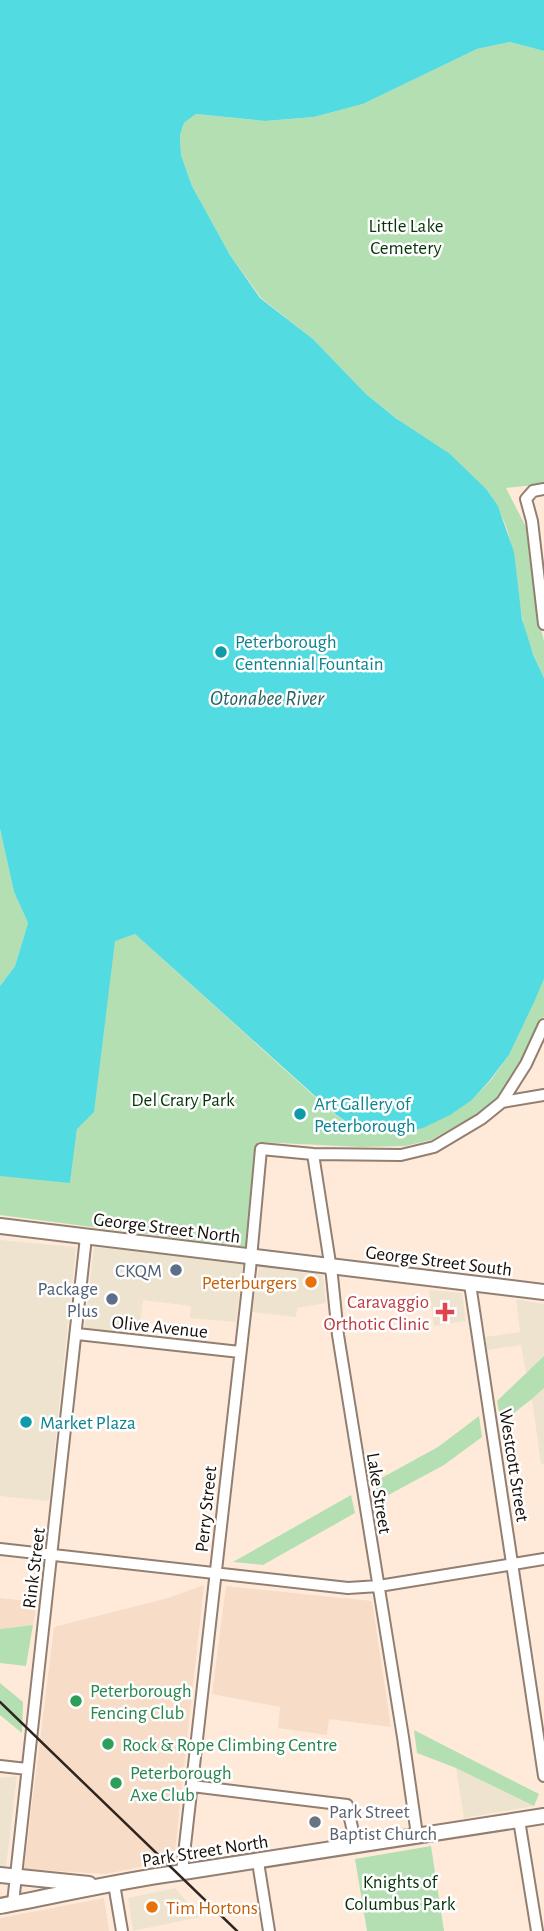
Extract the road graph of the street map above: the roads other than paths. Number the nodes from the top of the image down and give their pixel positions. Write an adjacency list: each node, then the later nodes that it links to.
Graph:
1 (544, 489): 2 (street)
2 (544, 624)
3 (544, 1025): 5 (street)
4 (544, 1095): 5 (street)
5 (502, 1102): 6 (street)
6 (313, 1154): 9 (street, Perry Street); 10 (street, Lake Street)
7 (0, 1226): 8 (main road, George Street North)
8 (86, 1237): 9 (main road, George Street North); 13 (street, Rink Street)
9 (250, 1256): 10 (main road, George Street North); 14 (street, Perry Street)
10 (330, 1266): 11 (main road, George Street South); 20 (street, Lake Street)
11 (470, 1283): 12 (main road, George Street South); 18 (street, Westcott Street)
12 (544, 1292)
13 (77, 1334): 14 (street, Olive Avenue); 16 (street, Rink Street)
14 (240, 1352): 19 (street, Perry Street)
15 (0, 1549): 16 (street)
16 (52, 1555): 19 (street); 22 (street, Rink Street)
17 (544, 1559): 18 (street)
18 (512, 1564): 20 (street); 23 (street, Westcott Street)
19 (215, 1573): 20 (street); 24 (street, Perry Street)
20 (379, 1586): 27 (street, Lake Street)
21 (0, 1766): 22 (street)
22 (27, 1769): 32 (street, Rink Street)
23 (544, 1776)
24 (192, 1786): 28 (street); 30 (street, Perry Street)
25 (544, 1816): 26 (main road, Park Street North)
26 (519, 1820): 27 (main road, Park Street North); 37 (street)
27 (417, 1835): 28 (main road, Park Street North)
28 (356, 1845): 29 (main road, Park Street North)
29 (258, 1862): 30 (main road, Park Street North); 36 (street)
30 (182, 1872): 33 (main road, Park Street North)
31 (0, 1875): 32 (main road)
32 (15, 1876): 33 (main road); 34 (street, Rink Street)
33 (109, 1885): 34 (main road, Park Street North); 35 (street)
34 (6, 1905)
35 (122, 1931)
36 (269, 1931)
37 (537, 1931)

